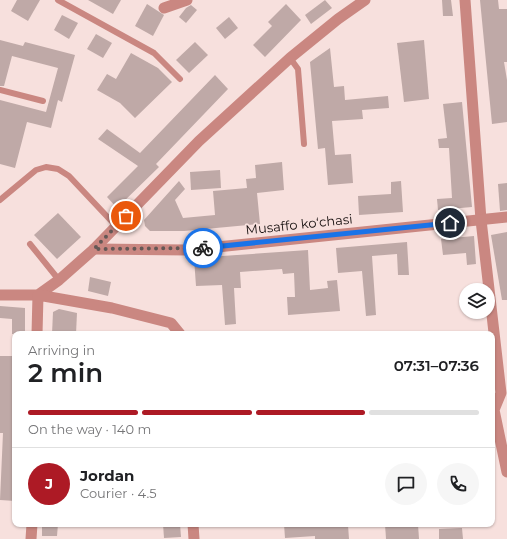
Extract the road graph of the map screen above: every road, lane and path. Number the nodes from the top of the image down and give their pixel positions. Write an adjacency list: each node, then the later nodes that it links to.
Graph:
1 (58, 0): 7 (lane)
2 (187, 0): 5 (street)
3 (365, 0): 6 (street)
4 (465, 0): 13 (street)
5 (164, 8)
6 (290, 58): 10 (lane); 14 (street)
7 (180, 79)
8 (0, 90): 9 (lane)
9 (43, 101)
10 (304, 144)
11 (0, 200): 14 (lane)
12 (507, 217): 13 (street, Musaffo koʻchasi)
13 (481, 220): 16 (street, Musaffo koʻchasi); 22 (street)
14 (116, 226): 16 (street)
15 (30, 244): 17 (lane)
16 (94, 249): 17 (street)
17 (59, 280): 19 (street)
18 (0, 295): 19 (street)
19 (38, 295): 20 (street); 21 (street)
20 (37, 331)
21 (178, 331)
22 (493, 331)
23 (495, 347): 24 (street)
24 (500, 393): 25 (street)
25 (495, 407)
26 (495, 415): 27 (street)
27 (507, 472)
28 (32, 527): 30 (street)
29 (193, 527): 31 (street)
30 (31, 539)
31 (194, 539)

